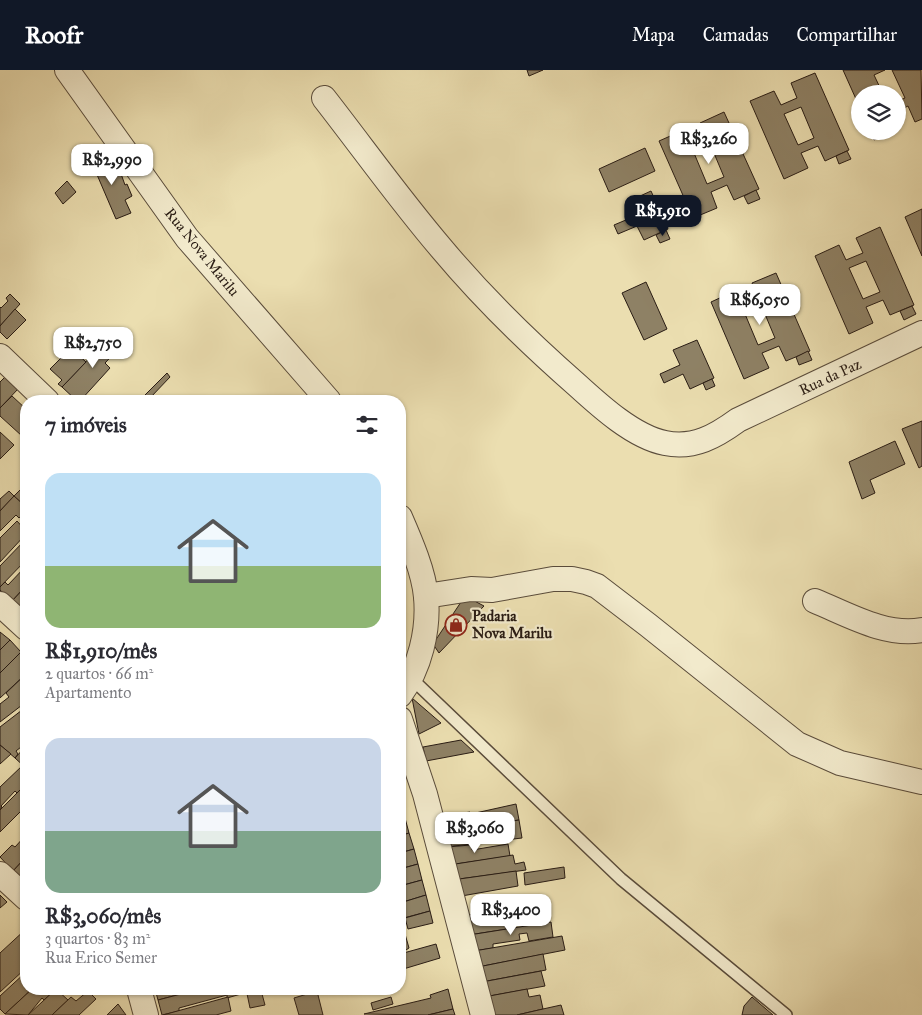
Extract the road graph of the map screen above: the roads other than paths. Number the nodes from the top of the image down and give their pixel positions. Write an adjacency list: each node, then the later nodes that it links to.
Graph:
1 (67, 70): 6 (street, Rua Nova Marilu)
2 (324, 98): 3 (street, Rua da Paz)
3 (922, 333)
4 (0, 356): 5 (street)
5 (41, 395)
6 (324, 395)
7 (406, 530): 8 (street)
8 (426, 596): 13 (street); 15 (street)
9 (815, 601): 12 (street)
10 (0, 604): 11 (street)
11 (20, 622)
12 (922, 630)
13 (406, 687): 19 (lane)
14 (406, 736): 18 (street)
15 (922, 782)
16 (0, 874): 17 (street)
17 (20, 892)
18 (483, 1015)
19 (786, 1015)

